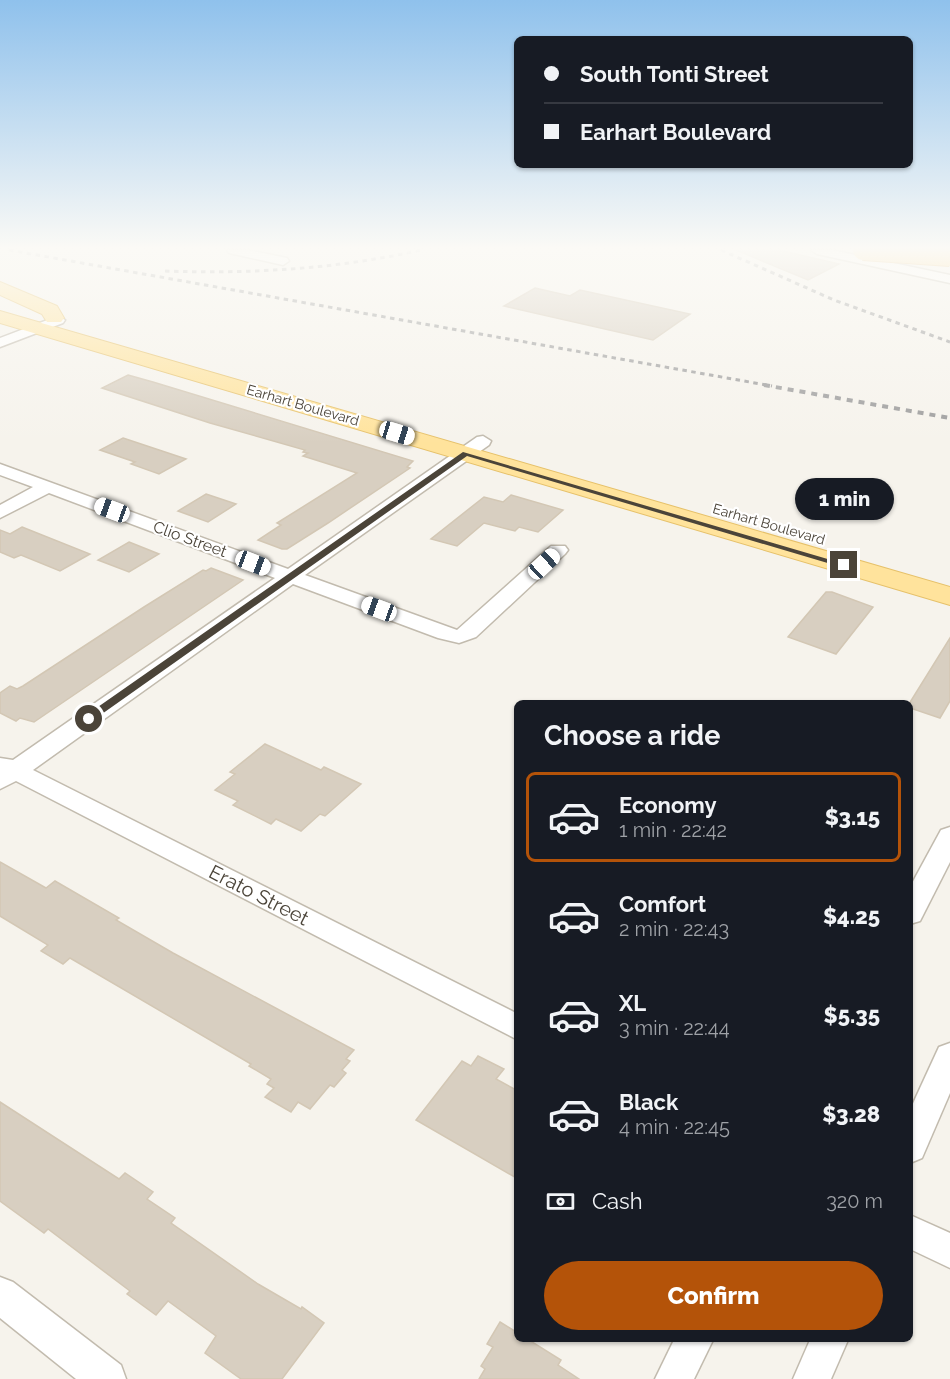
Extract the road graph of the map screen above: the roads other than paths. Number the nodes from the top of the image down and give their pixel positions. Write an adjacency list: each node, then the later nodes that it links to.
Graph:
1 (37, 314): 3 (main road, Earhart Boulevard)
2 (0, 317): 3 (main road, Earhart Boulevard)
3 (50, 322): 4 (street); 5 (main road, Earhart Boulevard)
4 (0, 343)
5 (475, 448): 9 (main road, Earhart Boulevard); 12 (street)
6 (0, 469): 7 (street, Clio Street)
7 (48, 487): 8 (street); 12 (street, Clio Street)
8 (0, 512)
9 (748, 527): 11 (main road, Earhart Boulevard); 13 (main road, Earhart Boulevard)
10 (558, 550): 12 (street, Clio Street)
11 (950, 576)
12 (291, 577): 14 (street)
13 (950, 596)
14 (5, 771): 17 (street, Erato Street)
15 (950, 836): 16 (street)
16 (913, 908)
17 (514, 1026)
18 (950, 1056): 19 (street)
19 (913, 1141)
20 (913, 1232): 21 (street)
21 (950, 1251)
22 (4, 1306): 25 (street)
23 (693, 1342): 26 (street)
24 (828, 1342): 27 (street)
25 (106, 1379)
26 (674, 1379)
27 (812, 1379)

